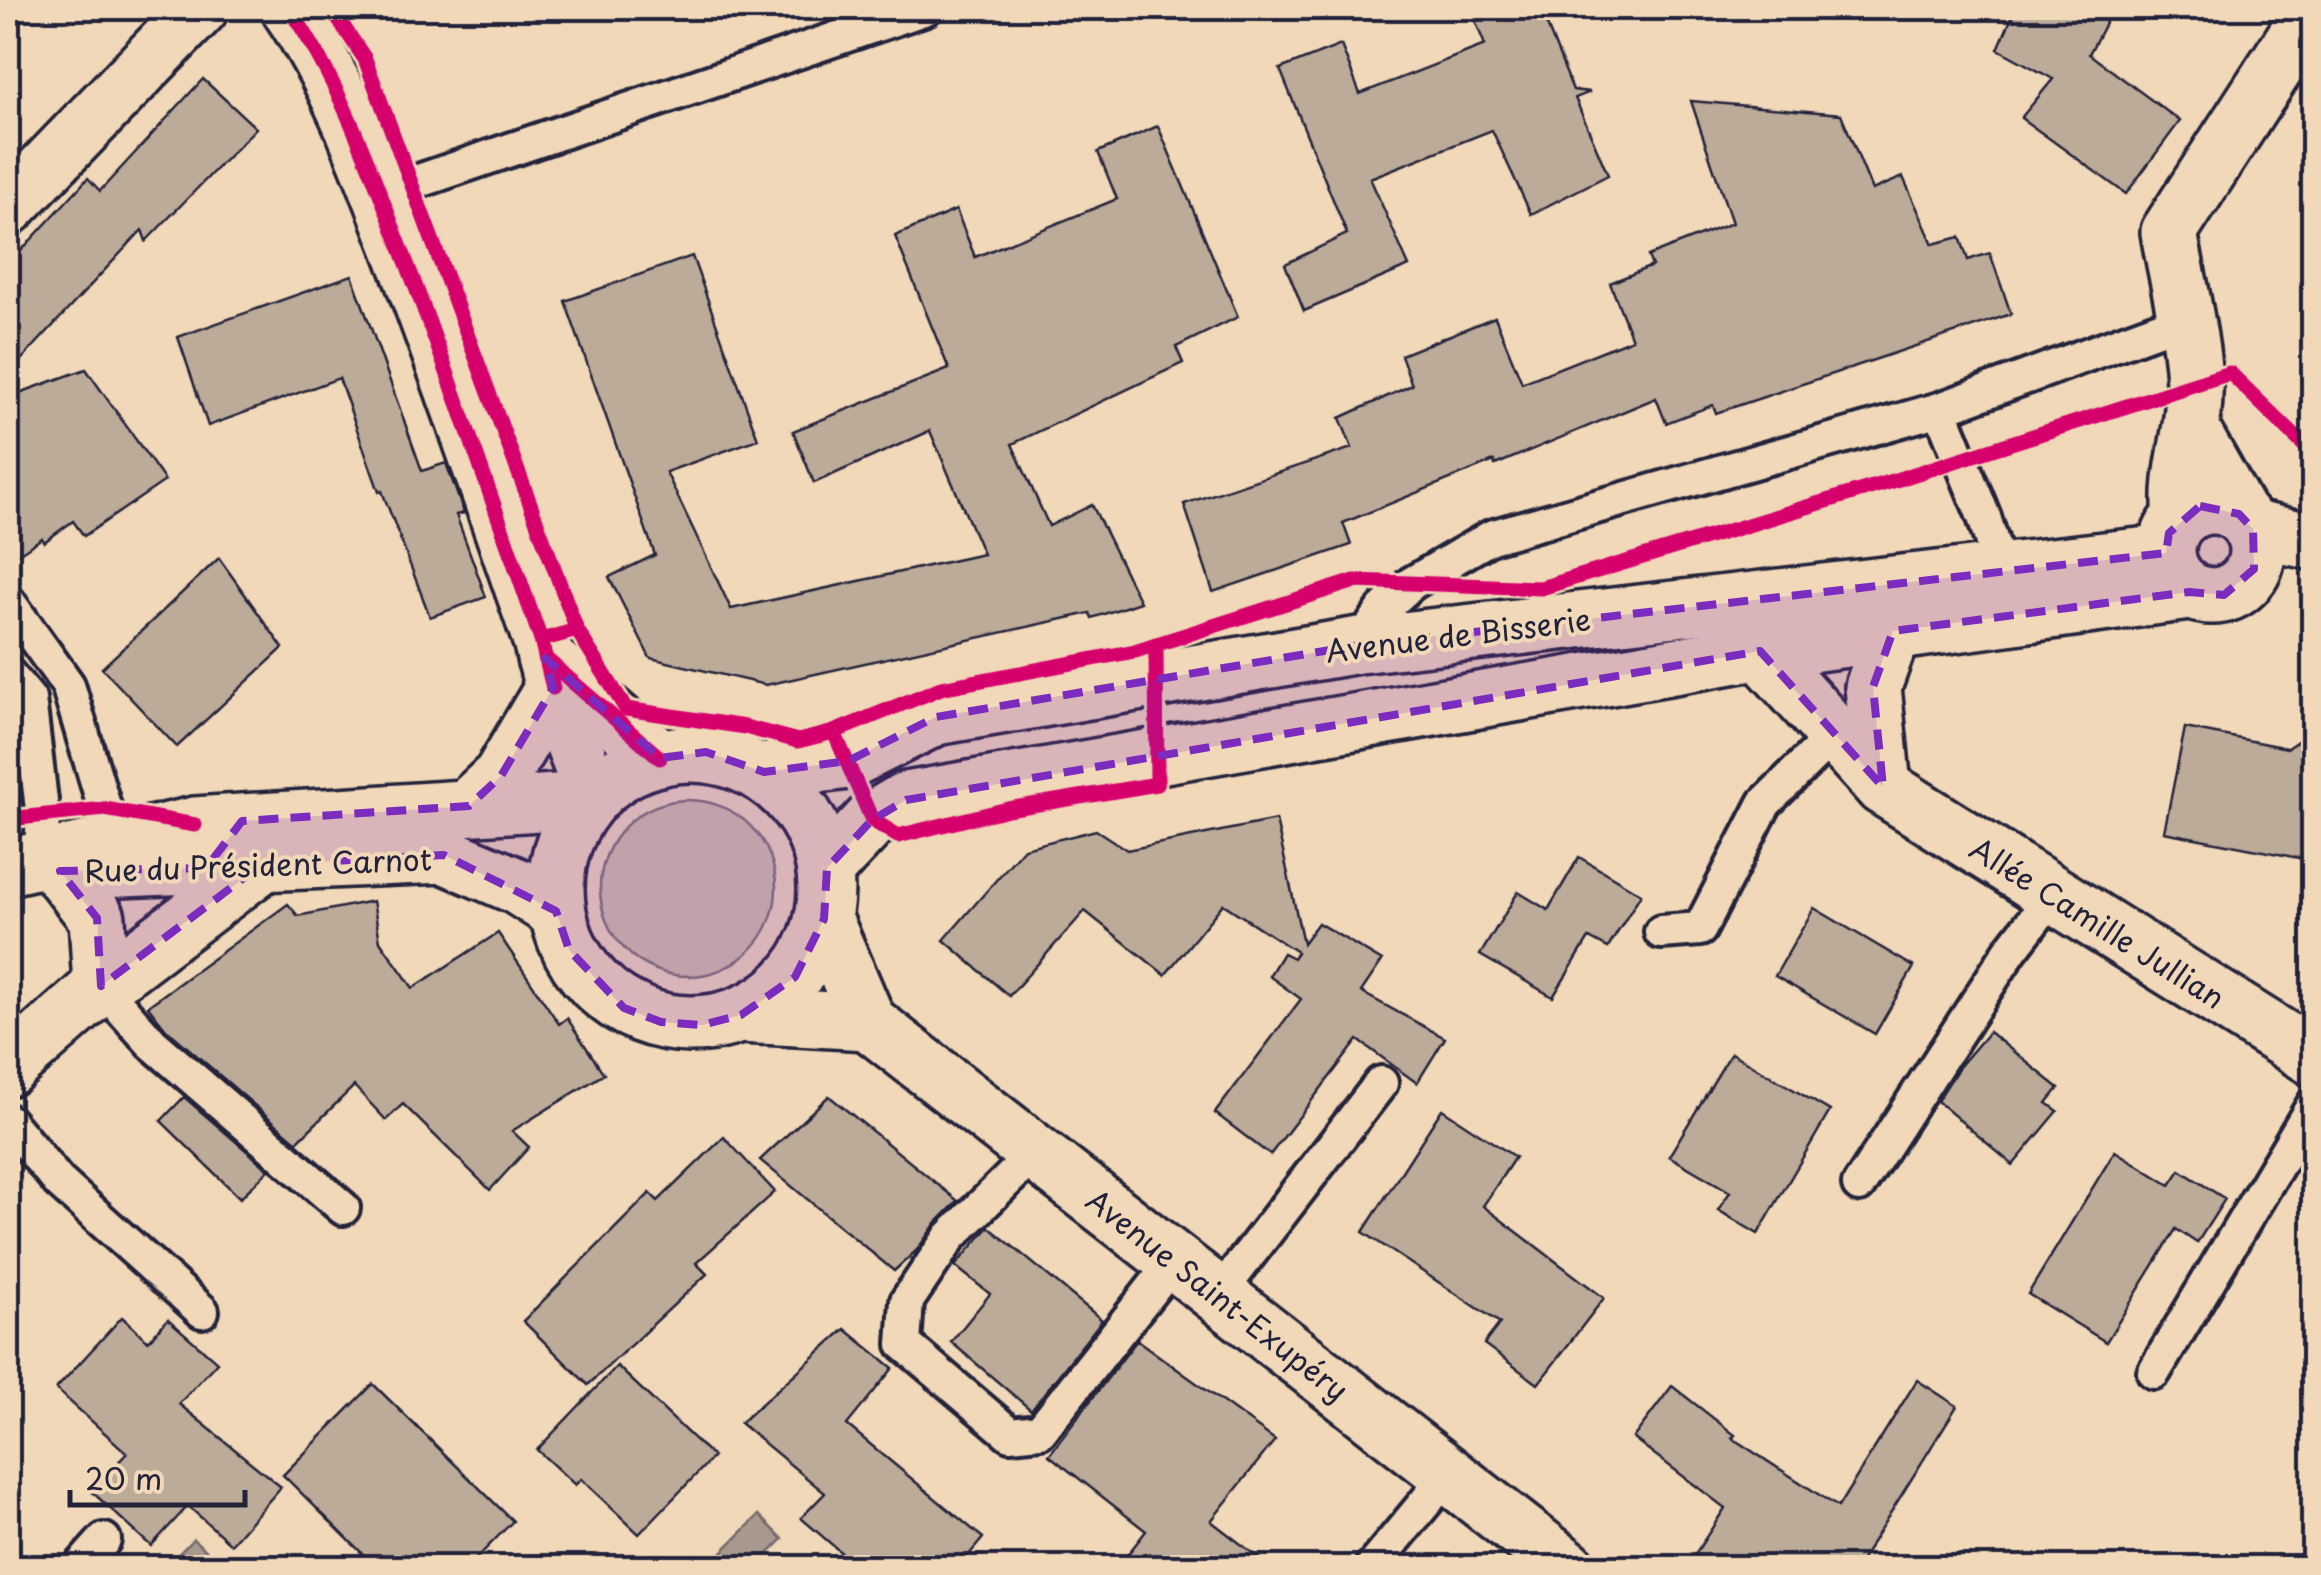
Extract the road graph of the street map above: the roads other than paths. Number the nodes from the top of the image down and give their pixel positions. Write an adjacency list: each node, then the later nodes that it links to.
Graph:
1 (200, 8): 6 (street)
2 (290, 8): 5 (street)
3 (926, 8): 5 (lane)
4 (2314, 8): 7 (street)
5 (381, 194): 19 (street)
6 (8, 208)
7 (2184, 318): 8 (lane); 9 (street)
8 (1940, 409): 14 (lane); 17 (lane)
9 (2192, 432): 10 (street); 13 (street)
10 (2249, 537): 11 (street); 12 (street); 13 (street); 13 (street)
11 (2314, 542)
12 (2314, 553)
13 (2179, 554): 14 (street, Avenue de Bisserie); 16 (street, Avenue de Bisserie)
14 (2001, 571): 17 (street, Avenue de Bisserie)
15 (8, 601): 27 (lane)
16 (1893, 631): 18 (street, Avenue de Bisserie); 24 (street)
17 (1359, 644): 23 (street, Avenue de Bisserie)
18 (1760, 651): 21 (street, Allée Camille Jullian); 31 (street, Avenue de Bisserie)
19 (549, 673): 22 (street); 25 (street); 26 (street)
20 (8, 674): 29 (lane)
21 (1835, 734): 24 (street, Allée Camille Jullian); 34 (lane)
22 (660, 758): 23 (street); 25 (street)
23 (764, 772): 31 (street)
24 (1884, 787): 32 (street, Allée Camille Jullian)
25 (590, 797): 26 (street, Rue du Président Carnot); 33 (street)
26 (469, 806): 28 (street, Rue du Président Carnot)
27 (115, 843): 28 (street, Rue du Président Carnot); 29 (street, Rue du Président Carnot)
28 (252, 843): 30 (street, Rue du Président Carnot); 33 (street, Rue du Président Carnot); 35 (street)
29 (29, 868): 30 (street, Rue du Président Carnot); 35 (street)
30 (206, 868): 35 (street)
31 (826, 894): 36 (street); 37 (street, Avenue Saint-Exupéry)
32 (2054, 894): 38 (street, Allée Camille Jullian); 44 (lane)
33 (556, 911): 36 (street)
34 (1661, 932)
35 (101, 986): 39 (street); 45 (lane)
36 (741, 1016): 37 (street)
37 (868, 1022): 43 (street, Avenue Saint-Exupéry)
38 (2314, 1058)
39 (8, 1068)
40 (1381, 1083): 47 (lane)
41 (2314, 1104): 49 (lane)
42 (8, 1120): 48 (lane)
43 (1035, 1153): 46 (street, Avenue Saint-Exupéry); 46 (lane)
44 (1859, 1185)
45 (343, 1208)
46 (1174, 1261): 47 (street, Avenue Saint-Exupéry)
47 (1218, 1295): 50 (street, Avenue Saint-Exupéry)
48 (202, 1312)
49 (2154, 1372)
50 (1448, 1475): 53 (lane); 54 (street, Avenue Saint-Exupéry)
51 (104, 1540): 52 (lane)
52 (79, 1568)
53 (1371, 1568)
54 (1568, 1568)

